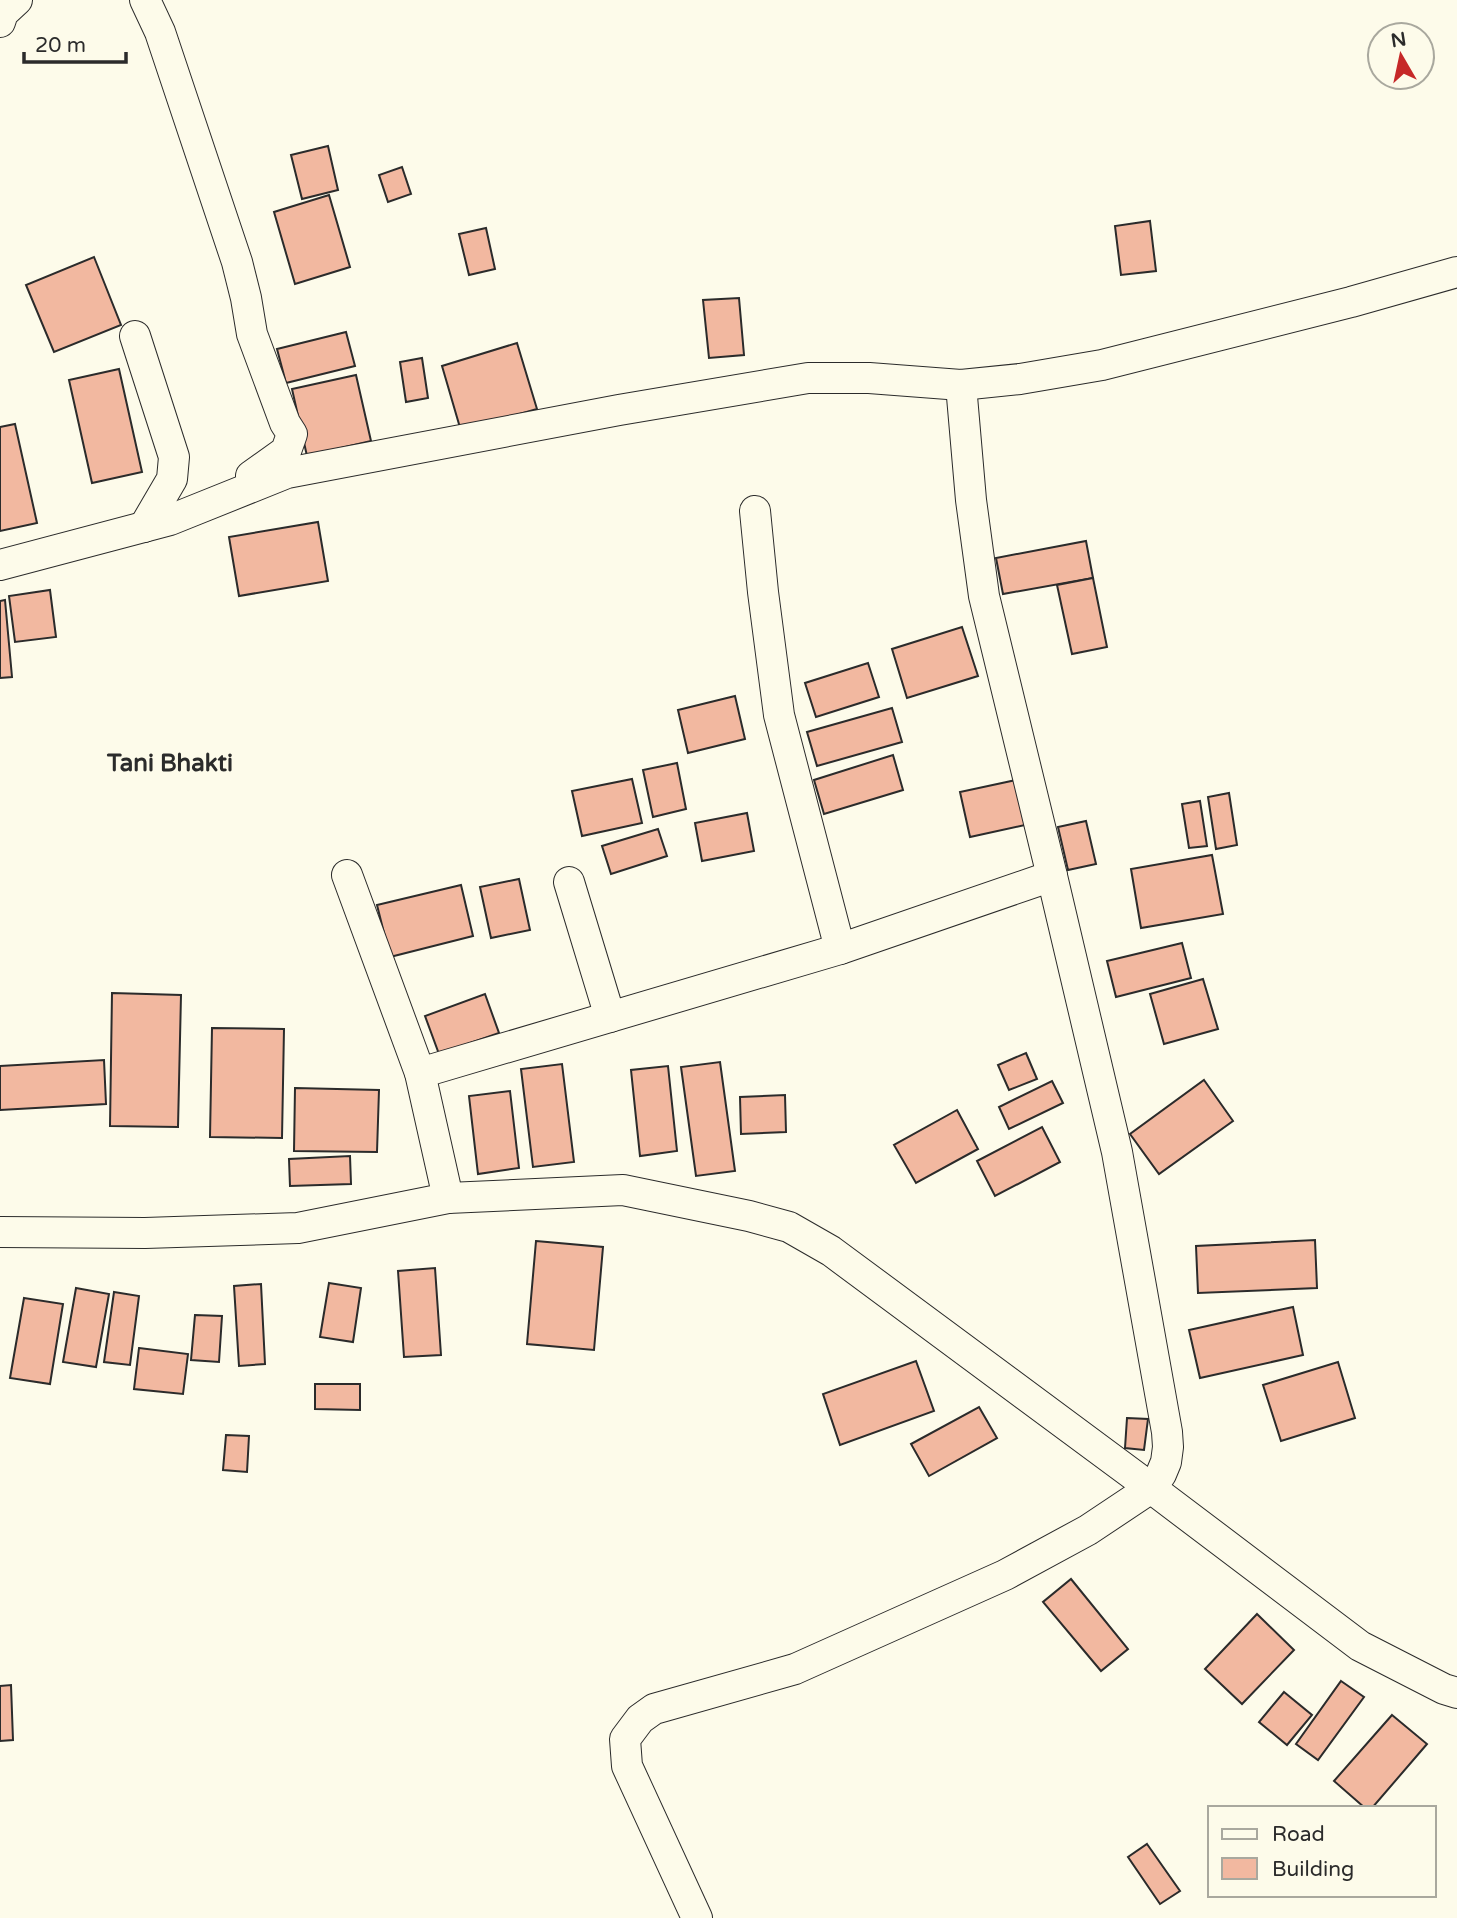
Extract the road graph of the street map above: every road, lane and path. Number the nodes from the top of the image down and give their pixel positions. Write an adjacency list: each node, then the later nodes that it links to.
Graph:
1 (17, 0): 3 (street)
2 (145, 0): 7 (street)
3 (0, 22)
4 (1457, 272): 6 (street)
5 (135, 336): 9 (street)
6 (961, 385): 7 (street); 12 (street)
7 (214, 502): 9 (street)
8 (755, 511): 14 (street)
9 (144, 527): 10 (street)
10 (0, 565)
11 (347, 875): 16 (street)
12 (1052, 876): 14 (street); 19 (street)
13 (569, 882): 15 (street)
14 (840, 949): 15 (street)
15 (610, 1017): 16 (street)
16 (421, 1073): 17 (street)
17 (448, 1198): 18 (street); 19 (street)
18 (0, 1233)
19 (1151, 1488): 20 (street); 21 (street)
20 (1457, 1693)
21 (697, 1918)

